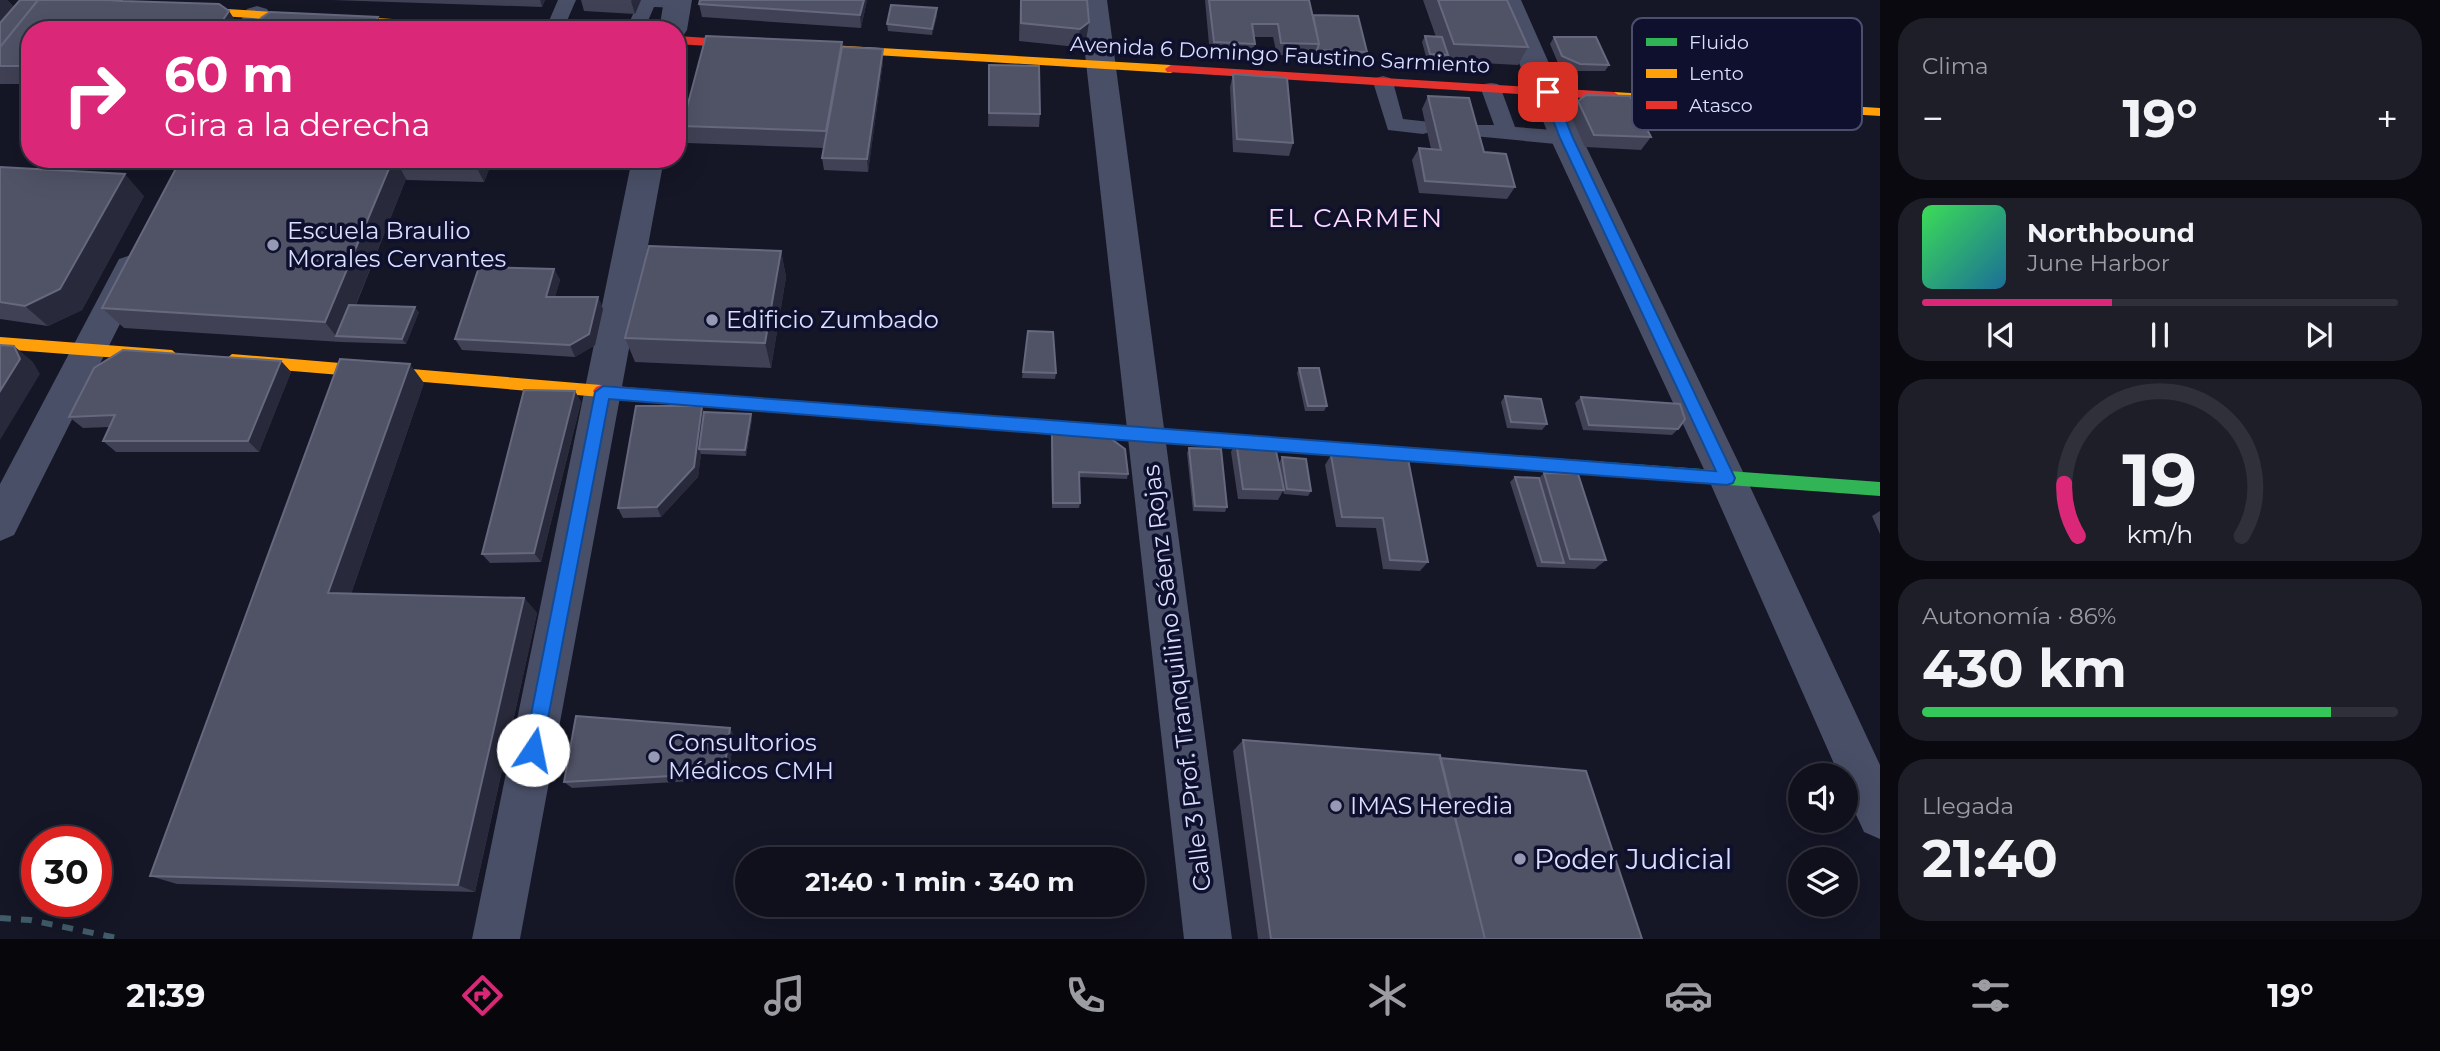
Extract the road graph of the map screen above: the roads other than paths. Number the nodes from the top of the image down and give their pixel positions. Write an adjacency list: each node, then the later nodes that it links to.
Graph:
1 (567, 0): 9 (lane)
2 (1093, 0): 14 (street, Calle 3 Prof. Tranquilino Sáenz Rojas)
3 (1507, 0): 17 (street)
4 (645, 1): 6 (lane); 10 (lane)
5 (162, 9): 7 (main road)
6 (676, 11)
7 (257, 15): 8 (main road)
8 (358, 21)
9 (558, 21)
10 (638, 21)
11 (686, 41): 12 (main road)
12 (773, 46)
13 (814, 48): 14 (main road, Avenida 6 Domingo Faustino Sarmiento)
14 (1101, 65): 15 (main road, Avenida 6 Domingo Faustino Sarmiento); 32 (street, Calle 3 Prof. Tranquilino Sáenz Rojas)
15 (1383, 82): 16 (main road, Avenida 6 Domingo Faustino Sarmiento); 21 (lane)
16 (1491, 89): 17 (main road, Avenida 6 Domingo Faustino Sarmiento); 23 (lane)
17 (1548, 92): 18 (main road, Avenida 6 Domingo Faustino Sarmiento); 24 (street)
18 (1632, 97)
19 (1862, 111): 20 (main road, Avenida 6 Domingo Faustino Sarmiento)
20 (1880, 112)
21 (1423, 127)
22 (1471, 130): 23 (lane)
23 (1507, 133): 24 (lane)
24 (1566, 138): 33 (street)
25 (646, 168): 31 (street)
26 (144, 242): 28 (street)
27 (0, 343): 28 (main road)
28 (90, 349): 29 (main road); 35 (street)
29 (186, 357)
30 (213, 359): 31 (main road)
31 (603, 392): 32 (main road); 37 (street)
32 (1148, 436): 33 (main road); 38 (street, Calle 3 Prof. Tranquilino Sáenz Rojas)
33 (1727, 478): 34 (main road); 36 (street)
34 (1880, 489)
35 (0, 523)
36 (1880, 816)
37 (496, 939)
38 (1208, 939)

